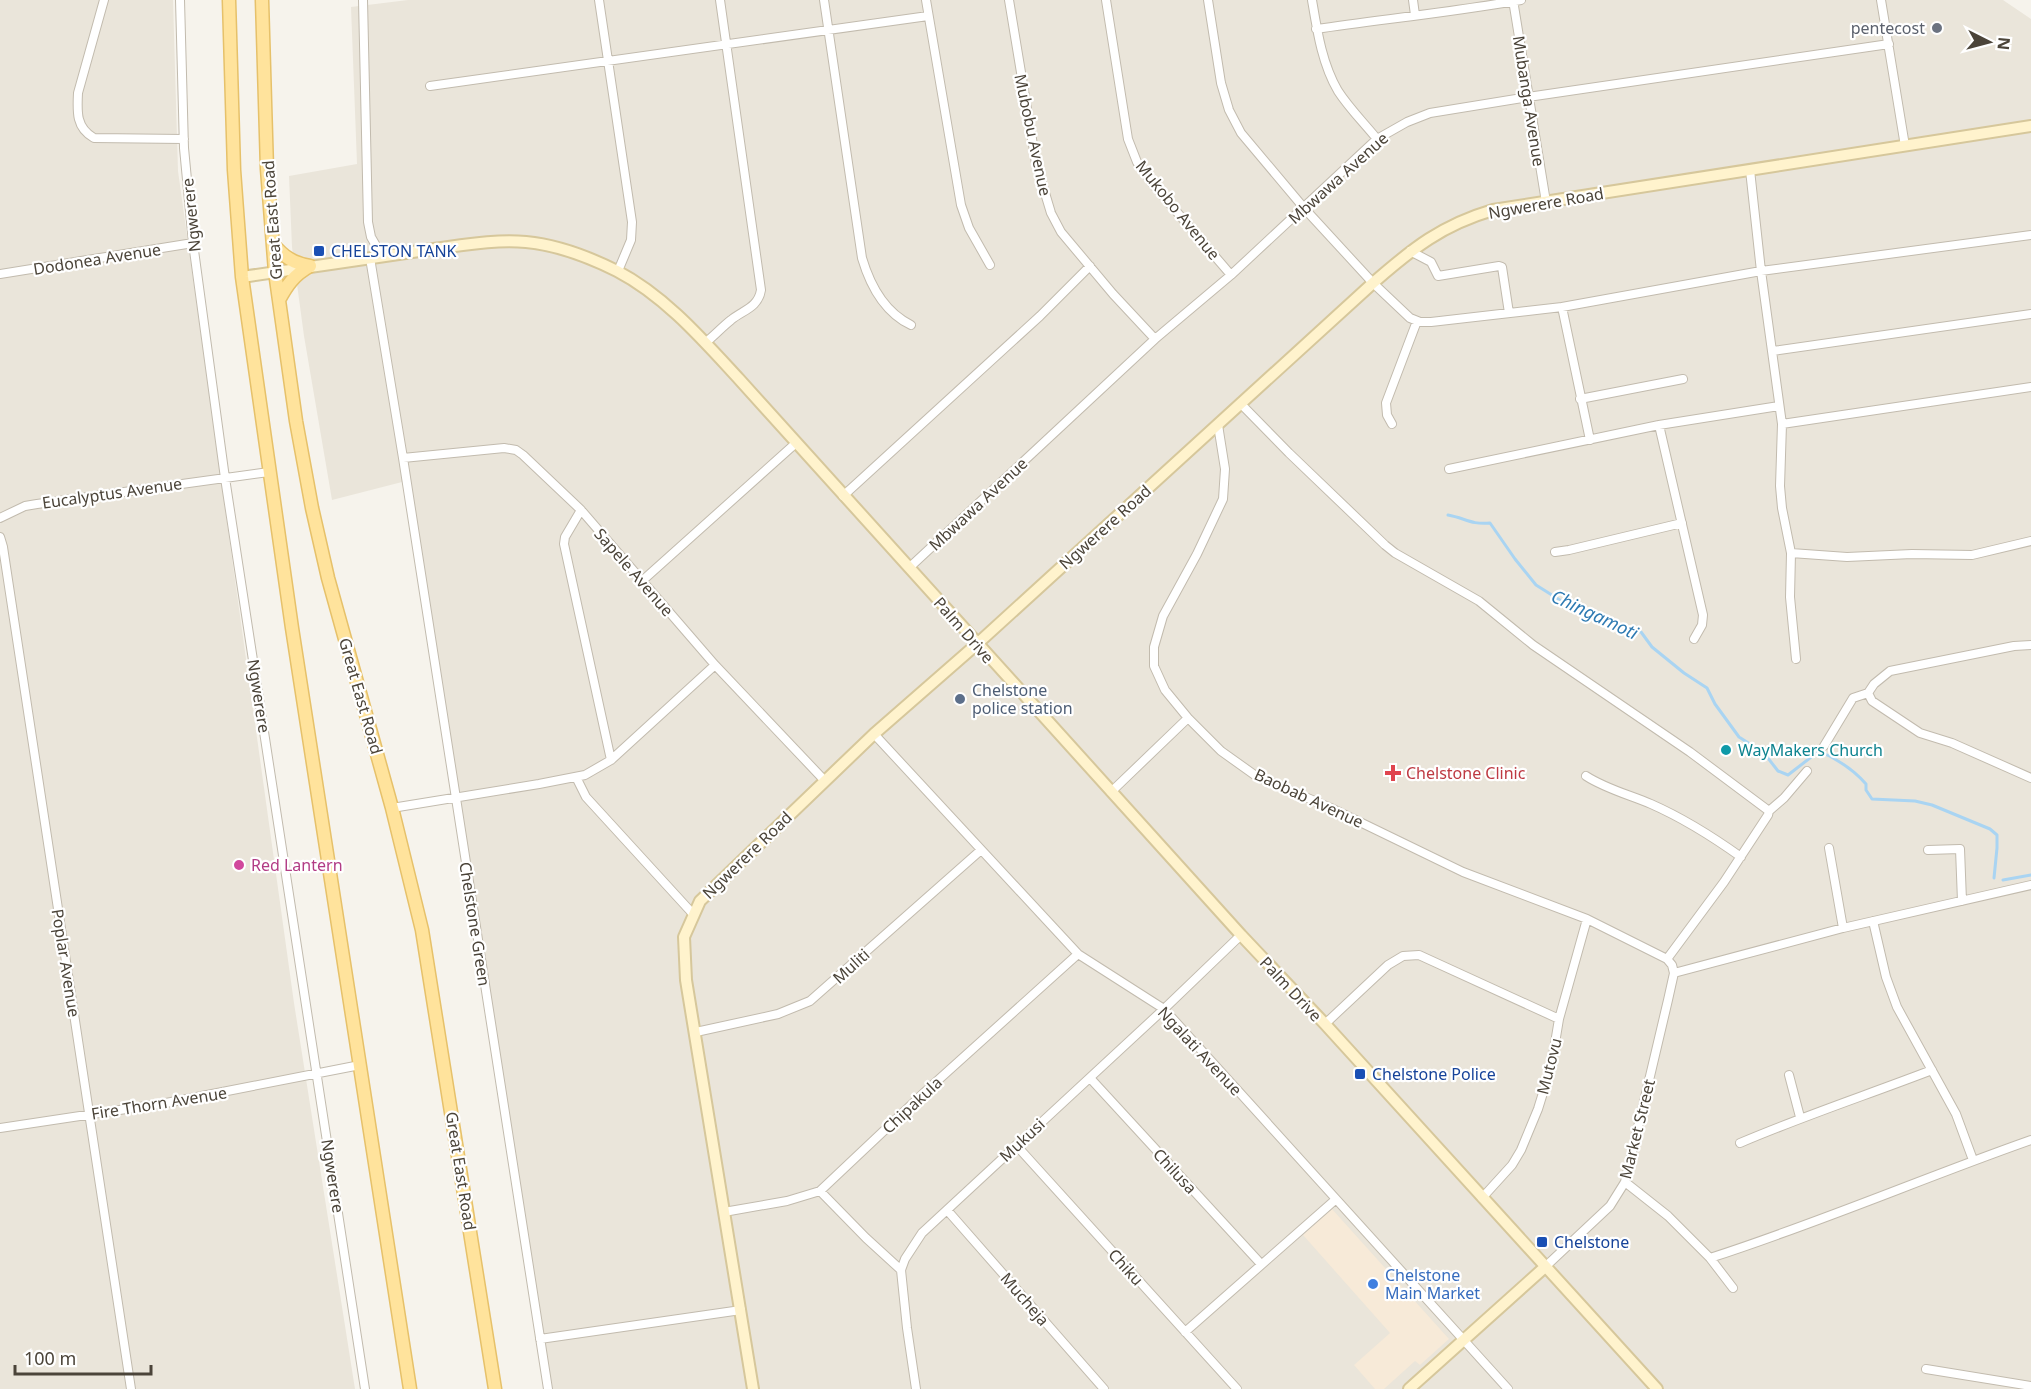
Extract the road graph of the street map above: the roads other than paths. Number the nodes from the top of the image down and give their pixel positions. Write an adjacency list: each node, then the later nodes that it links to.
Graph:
1 (104, 0): 27 (street)
2 (180, 0): 27 (street, Ngwerere)
3 (229, 0): 46 (main road, Great East Road)
4 (262, 0): 35 (main road, Great East Road)
5 (363, 0): 37 (street, Chelstone Green)
6 (599, 0): 23 (street)
7 (720, 0): 22 (street)
8 (824, 0): 20 (street)
9 (926, 0): 17 (street)
10 (1009, 0): 40 (street, Mubobu Avenue)
11 (1106, 0): 45 (street, Mukobo Avenue)
12 (1208, 0): 32 (street)
13 (1312, 0): 19 (street)
14 (1413, 0): 18 (street)
15 (1516, 0): 18 (street); 25 (street, Mubanga Avenue)
16 (1881, 0): 21 (street)
17 (928, 15): 20 (street); 38 (street)
18 (1415, 15): 19 (street)
19 (1316, 29): 28 (street)
20 (828, 30): 22 (street); 53 (street)
21 (1889, 44): 25 (street, Mbwawa Avenue); 29 (street)
22 (726, 45): 23 (street); 55 (street)
23 (608, 62): 24 (street); 41 (street)
24 (430, 87)
25 (1528, 96): 28 (street, Mbwawa Avenue); 31 (street, Mubanga Avenue)
26 (2031, 126): 29 (street, Ngwerere Road)
27 (184, 139): 34 (street, Ngwerere)
28 (1377, 139): 32 (street, Mbwawa Avenue)
29 (1905, 146): 30 (street, Ngwerere Road)
30 (1750, 171): 31 (street, Ngwerere Road); 42 (street)
31 (1546, 202): 36 (street, Ngwerere Road)
32 (1304, 208): 45 (street, Mbwawa Avenue); 47 (street)
33 (2031, 235): 42 (street)
34 (193, 243): 44 (street, Dodonea Avenue); 71 (street, Ngwerere)
35 (272, 243): 39 (main road); 43 (main road, Great East Road)
36 (1410, 251): 47 (street, Ngwerere Road); 50 (street)
37 (376, 257): 39 (street, Palm Drive); 41 (street, Palm Drive); 68 (street, Chelstone Green)
38 (990, 265)
39 (310, 266): 43 (street, Palm Drive); 48 (main road)
40 (1090, 266): 54 (street, Mubobu Avenue); 72 (street)
41 (618, 271): 55 (street, Palm Drive)
42 (1761, 271): 49 (street); 56 (street)
43 (274, 272): 46 (street, Palm Drive); 48 (main road, Great East Road)
44 (0, 274)
45 (1231, 275): 54 (street, Mbwawa Avenue)
46 (242, 277): 70 (main road, Great East Road)
47 (1373, 283): 52 (street); 60 (street, Ngwerere Road)
48 (279, 300): 99 (main road, Great East Road)
49 (1562, 307): 50 (street); 59 (street)
50 (1509, 313): 52 (street)
51 (2031, 314): 56 (street)
52 (1417, 321): 62 (street)
53 (910, 325)
54 (1155, 339): 80 (street, Mbwawa Avenue)
55 (705, 343): 67 (street, Palm Drive)
56 (1773, 351): 61 (street)
57 (1683, 379): 59 (street)
58 (2031, 387): 63 (street)
59 (1580, 399): 66 (street)
60 (1241, 404): 64 (street, Ngwerere Road); 100 (street)
61 (1779, 406): 63 (street); 65 (street)
62 (1392, 424)
63 (1782, 424): 79 (street)
64 (1218, 425): 83 (street, Ngwerere Road); 88 (street, Baobab Avenue)
65 (1659, 425): 66 (street); 75 (street)
66 (1590, 440): 69 (street)
67 (796, 443): 72 (street, Palm Drive); 81 (street)
68 (403, 458): 73 (street, Sapele Avenue); 98 (street, Chelstone Green)
69 (1449, 469)
70 (269, 472): 71 (street, Eucalyptus Avenue); 119 (main road, Great East Road)
71 (225, 478): 74 (street, Eucalyptus Avenue); 121 (street, Ngwerere)
72 (843, 496): 80 (street, Palm Drive)
73 (581, 510): 81 (street, Sapele Avenue); 91 (street)
74 (1, 519)
75 (1682, 524): 78 (street); 82 (street)
76 (0, 537): 124 (street, Poplar Avenue)
77 (2031, 541): 79 (street)
78 (1555, 552)
79 (1791, 553): 85 (street)
80 (910, 567): 83 (street, Palm Drive)
81 (642, 581): 86 (street, Sapele Avenue)
82 (1694, 639)
83 (976, 644): 89 (street, Ngwerere Road); 97 (street, Palm Drive)
84 (2031, 645): 87 (street)
85 (1796, 659)
86 (715, 665): 91 (street); 96 (street, Sapele Avenue)
87 (1868, 693): 90 (street); 95 (street)
88 (1188, 718): 97 (street); 108 (street, Baobab Avenue)
89 (874, 734): 96 (street, Ngwerere Road); 102 (street, Ngalati Avenue)
90 (1824, 746)
91 (611, 760): 94 (street)
92 (1807, 771): 100 (street)
93 (1586, 776): 104 (street)
94 (576, 777): 98 (street); 107 (street)
95 (2031, 778)
96 (825, 782): 107 (street, Ngwerere Road)
97 (1111, 792): 111 (street, Palm Drive)
98 (455, 797): 99 (street); 144 (street, Chelstone Green)
99 (392, 808): 151 (main road, Great East Road)
100 (1769, 811): 104 (street)
101 (1829, 848): 110 (street)
102 (981, 850): 112 (street, Ngalati Avenue); 118 (street, Muliti)
103 (1928, 850): 106 (street)
104 (1741, 857): 113 (street)
105 (2031, 885): 106 (street)
106 (1962, 901): 109 (street)
107 (693, 914): 118 (street, Ngwerere Road)
108 (1587, 920): 113 (street, Baobab Avenue); 116 (street, Mutovu)
109 (1873, 921): 110 (street); 120 (street)
110 (1843, 928): 114 (street)
111 (1241, 935): 115 (street, Mukusi); 117 (street, Palm Drive)
112 (1078, 954): 115 (street, Ngalati Avenue); 132 (street, Chipakula)
113 (1666, 959): 114 (street)
114 (1674, 973): 131 (street, Market Street)
115 (1164, 1009): 123 (street, Mukusi); 134 (street, Ngalati Avenue)
116 (1559, 1019): 117 (street); 133 (street, Mutovu)
117 (1325, 1024): 133 (street, Palm Drive)
118 (696, 1032): 136 (street, Ngwerere Road)
119 (360, 1065): 121 (street, Fire Thorn Avenue); 150 (main road, Great East Road)
120 (1932, 1070): 125 (street); 130 (street)
121 (317, 1074): 124 (street, Fire Thorn Avenue); 149 (street, Ngwerere)
122 (1789, 1075): 125 (street)
123 (1090, 1078): 129 (street, Mukusi); 138 (street, Chilusa)
124 (89, 1114): 126 (street, Fire Thorn Avenue); 148 (street, Poplar Avenue)
125 (1800, 1117): 128 (street)
126 (0, 1128)
127 (2031, 1140): 130 (street)
128 (1740, 1143)
129 (1016, 1145): 135 (street, Mukusi); 143 (street, Chiku)
130 (1973, 1160): 137 (street)
131 (1625, 1182): 137 (street); 139 (street, Market Street)
132 (819, 1191): 136 (street, Chipakula); 140 (street)
133 (1482, 1198): 139 (street, Palm Drive)
134 (1335, 1200): 138 (street); 145 (street, Ngalati Avenue)
135 (947, 1210): 140 (street, Mukusi); 155 (street, Mucheja)
136 (724, 1212): 142 (street, Ngwerere Road)
137 (1710, 1258): 141 (street)
138 (1261, 1264): 143 (street)
139 (1545, 1267): 145 (street, Market Street); 159 (street, Palm Drive)
140 (901, 1269): 154 (street)
141 (1733, 1288)
142 (741, 1310): 144 (street); 153 (street, Ngwerere Road)
143 (1185, 1332): 156 (street, Chiku)
144 (540, 1339): 152 (street, Chelstone Green)
145 (1463, 1341): 157 (street, Market Street); 158 (street, Ngalati Avenue)
146 (1926, 1369): 147 (street)
147 (2031, 1386)
148 (131, 1389)
149 (365, 1389)
150 (410, 1389)
151 (495, 1389)
152 (548, 1389)
153 (753, 1389)
154 (916, 1389)
155 (1104, 1389)
156 (1237, 1389)
157 (1409, 1389)
158 (1508, 1389)
159 (1657, 1389)

